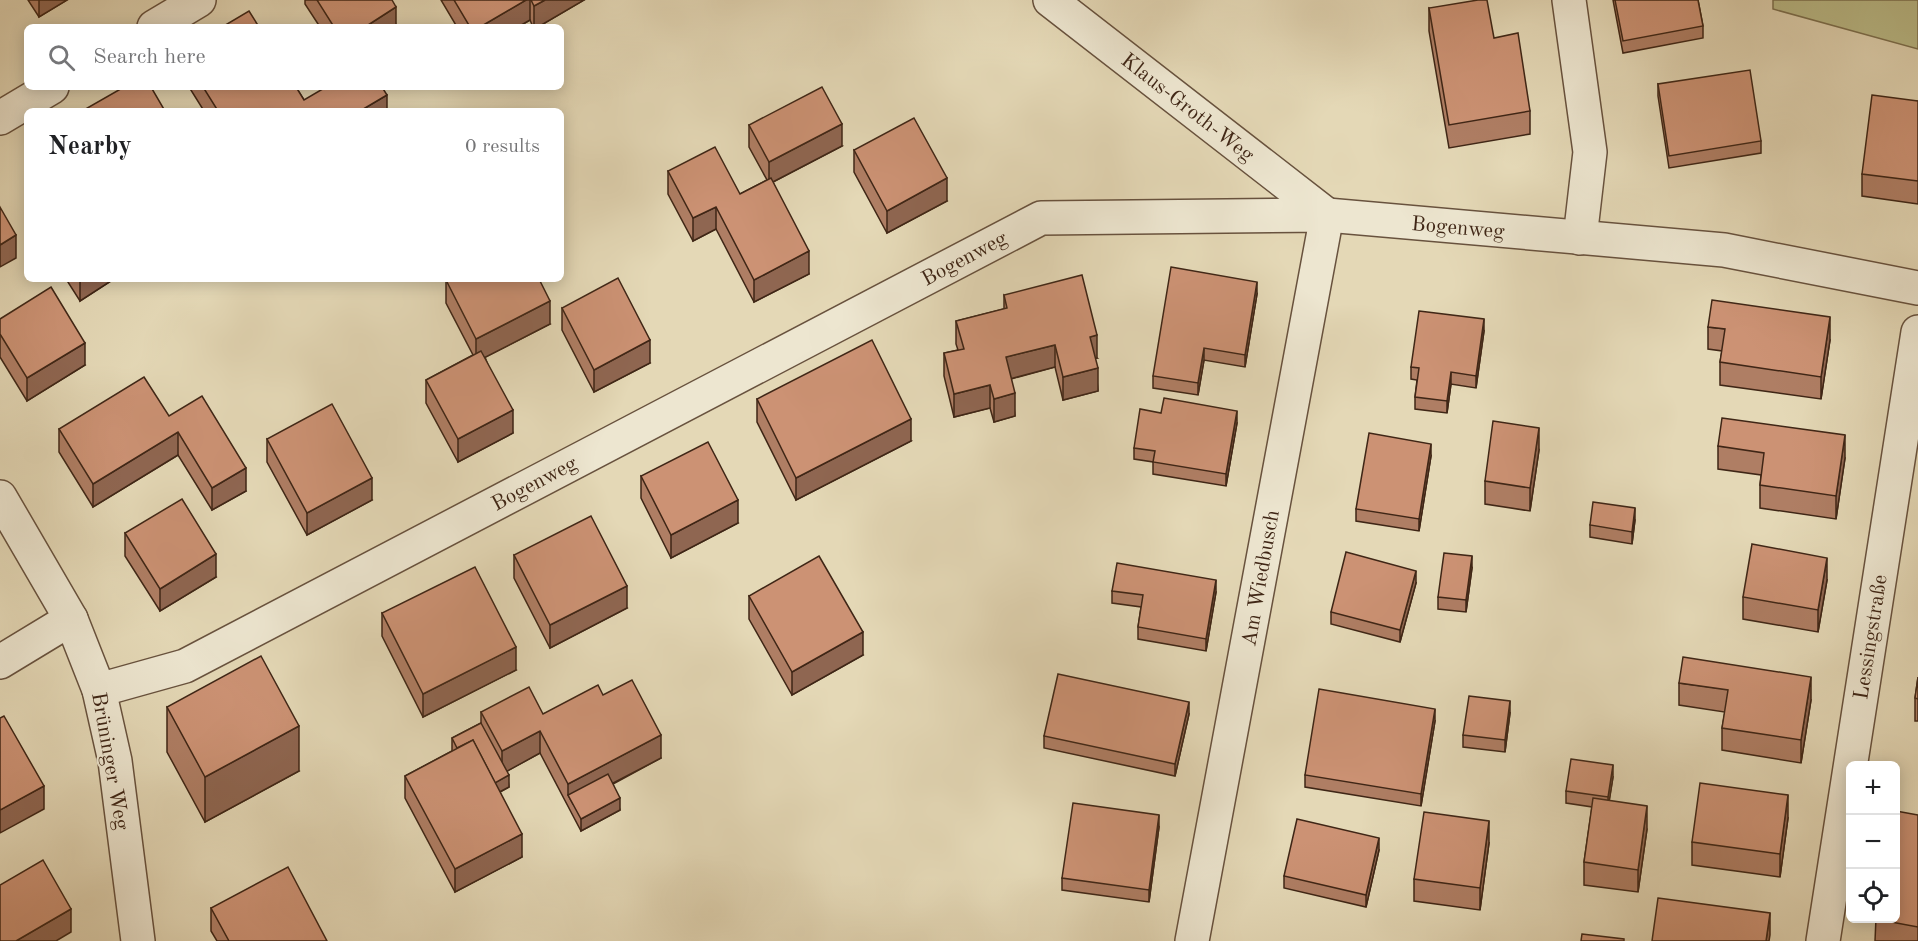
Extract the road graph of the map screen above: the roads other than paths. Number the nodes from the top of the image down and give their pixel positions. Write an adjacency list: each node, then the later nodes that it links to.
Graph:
1 (200, 0): 4 (street)
2 (1050, 0): 7 (street, Klaus-Groth-Weg)
3 (1569, 0): 8 (street)
4 (159, 24)
5 (47, 90): 6 (street)
6 (0, 118)
7 (1327, 215): 8 (street, Bogenweg); 14 (street, Bogenweg); 16 (street, Am Wiedbusch)
8 (1580, 238): 9 (street, Bogenweg)
9 (1918, 288)
10 (1918, 332): 17 (street, Lessingstraße)
11 (0, 497): 12 (street, Brüninger Weg)
12 (71, 619): 13 (street); 14 (street, Brüninger Weg)
13 (0, 662)
14 (99, 690): 15 (street, Brüninger Weg)
15 (138, 941)
16 (1192, 941)
17 (1823, 941)

